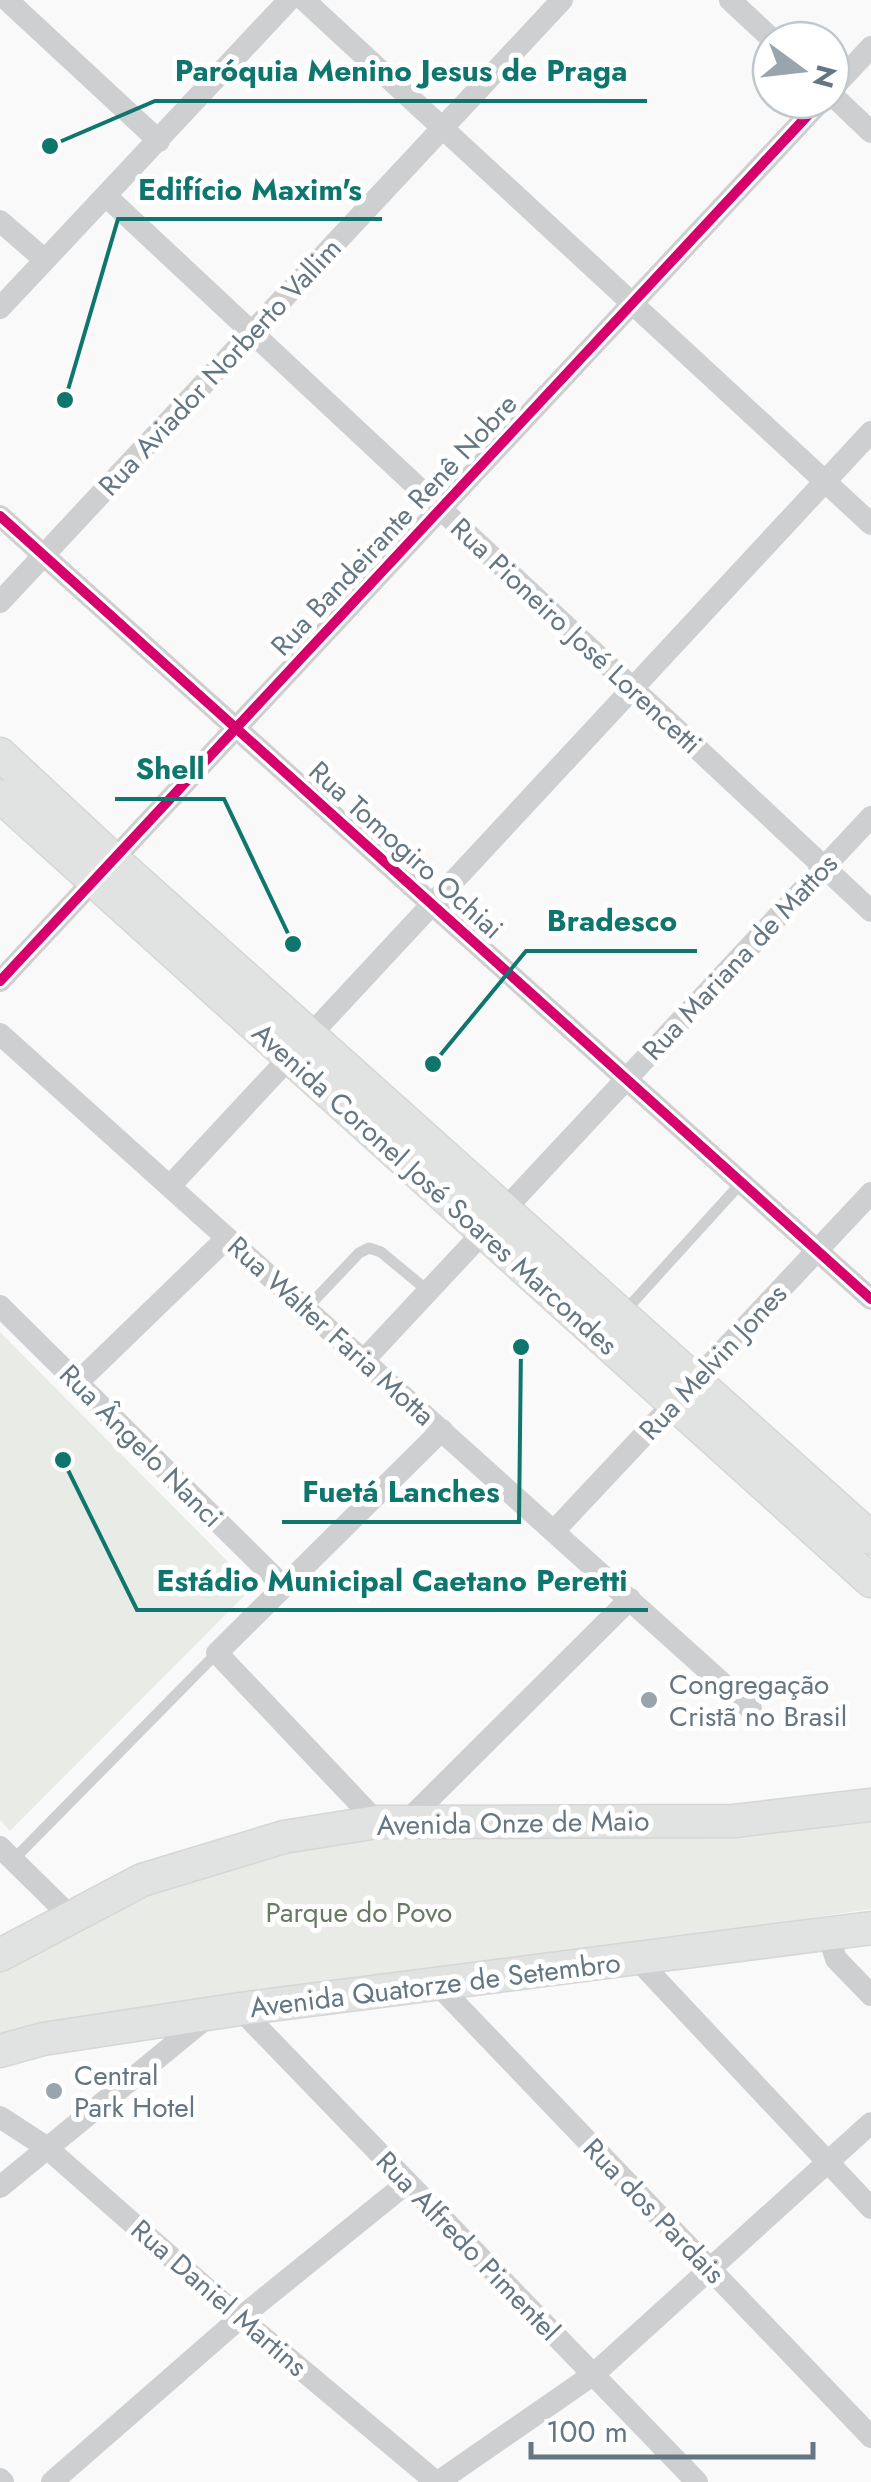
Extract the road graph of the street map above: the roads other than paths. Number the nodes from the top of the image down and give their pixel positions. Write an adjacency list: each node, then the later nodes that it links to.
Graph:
1 (7, 0): 13 (street)
2 (290, 0): 13 (street)
3 (304, 0): 11 (street)
4 (562, 0): 11 (street, Rua Aviador Norberto Vallim)
5 (730, 0): 6 (street)
6 (751, 20)
7 (871, 47): 8 (street)
8 (851, 70)
9 (851, 112): 12 (street)
10 (803, 120): 17 (street, Rua Bandeirante Renê Nobre)
11 (442, 128): 17 (street); 19 (street, Rua Aviador Norberto Vallim)
12 (871, 132)
13 (159, 141): 14 (street)
14 (106, 196): 16 (street); 19 (street, Rua Pioneiro José Lorencetti)
15 (0, 221): 16 (street)
16 (45, 260): 18 (street)
17 (632, 303): 21 (street); 22 (street, Rua Bandeirante Renê Nobre)
18 (0, 308)
19 (252, 333): 22 (street, Rua Pioneiro José Lorencetti); 25 (street, Rua Aviador Norberto Vallim)
20 (871, 432): 21 (street)
21 (825, 481): 24 (street); 27 (street)
22 (440, 509): 27 (street, Rua Pioneiro José Lorencetti); 28 (street, Rua Bandeirante Renê Nobre)
23 (0, 516): 25 (street, Rua Tomogiro Ochiai)
24 (871, 524)
25 (44, 556): 26 (street, Rua Aviador Norberto Vallim); 28 (street, Rua Tomogiro Ochiai)
26 (0, 602)
27 (632, 688): 32 (street, Rua Pioneiro José Lorencetti); 34 (street)
28 (236, 728): 33 (street, Rua Bandeirante Renê Nobre); 34 (street, Rua Tomogiro Ochiai)
29 (0, 754): 33 (main road, Avenida Coronel José Soares Marcondes)
30 (0, 796): 33 (main road, Avenida Coronel José Soares Marcondes)
31 (871, 816): 32 (street, Rua Mariana de Mattos)
32 (824, 867): 35 (street, Rua Pioneiro José Lorencetti); 39 (street, Rua Mariana de Mattos)
33 (104, 870): 36 (street, Rua Bandeirante Renê Nobre); 38 (main road, Avenida Coronel José Soares Marcondes)
34 (432, 904): 38 (street); 39 (street, Rua Tomogiro Ochiai)
35 (871, 911)
36 (0, 981)
37 (4, 1044): 41 (street, Rua Walter Faria Motta)
38 (300, 1046): 41 (street); 43 (main road, Avenida Coronel José Soares Marcondes)
39 (626, 1078): 40 (street, Rua Tomogiro Ochiai); 43 (street, Rua Mariana de Mattos)
40 (742, 1182): 45 (street, Rua Tomogiro Ochiai); 50 (lane)
41 (170, 1186): 44 (street, Rua Walter Faria Motta)
42 (871, 1193): 45 (street, Rua Melvin Jones)
43 (494, 1221): 46 (street, Rua Mariana de Mattos); 50 (main road, Avenida Coronel José Soares Marcondes); 53 (main road, Avenida Coronel José Soares Marcondes)
44 (227, 1238): 49 (street, Rua Walter Faria Motta); 52 (street)
45 (818, 1250): 47 (street, Rua Tomogiro Ochiai); 53 (street, Rua Melvin Jones)
46 (428, 1292): 49 (lane); 51 (street, Rua Mariana de Mattos)
47 (871, 1299)
48 (0, 1306): 52 (street, Rua Ângelo Nanci)
49 (306, 1308): 51 (street, Rua Walter Faria Motta)
50 (622, 1315): 53 (main road, Avenida Coronel José Soares Marcondes)
51 (364, 1360): 54 (street, Rua Walter Faria Motta)
52 (77, 1383): 58 (street, Rua Ângelo Nanci)
53 (684, 1392): 55 (street, Rua Melvin Jones); 56 (main road, Avenida Coronel José Soares Marcondes); 57 (main road, Avenida Coronel José Soares Marcondes)
54 (442, 1430): 55 (street, Rua Walter Faria Motta); 58 (street)
55 (554, 1531): 59 (street, Rua Walter Faria Motta)
56 (871, 1538)
57 (871, 1582)
58 (283, 1586): 60 (street)
59 (630, 1599): 61 (street, Rua Walter Faria Motta); 63 (street)
60 (217, 1654): 63 (street); 64 (lane)
61 (751, 1710)
62 (871, 1805): 63 (main road, Avenida Onze de Maio)
63 (392, 1822): 65 (main road, Avenida Onze de Maio)
64 (6, 1854): 65 (street)
65 (70, 1916): 68 (main road, Avenida Onze de Maio)
66 (871, 1928): 67 (main road, Avenida Quatorze de Setembro)
67 (828, 1934): 69 (main road, Avenida Quatorze de Setembro); 71 (street)
68 (0, 1956)
69 (637, 1960): 70 (main road, Avenida Quatorze de Setembro); 77 (street)
70 (438, 1984): 72 (main road, Avenida Quatorze de Setembro); 81 (street, Rua dos Pardais)
71 (871, 1995)
72 (227, 2011): 73 (main road, Avenida Quatorze de Setembro); 76 (street); 78 (street, Rua Alfredo Pimentel)
73 (0, 2051)
74 (0, 2117): 76 (street, Rua Daniel Martins)
75 (871, 2123): 77 (street)
76 (46, 2148): 79 (street); 82 (street, Rua Daniel Martins)
77 (826, 2164): 80 (street); 81 (street)
78 (406, 2183): 82 (street); 83 (street, Rua Alfredo Pimentel)
79 (0, 2187)
80 (871, 2208)
81 (711, 2271): 83 (street); 84 (street, Rua dos Pardais)
82 (240, 2318): 85 (street); 86 (street, Rua Daniel Martins)
83 (594, 2374): 86 (street); 87 (street, Rua Alfredo Pimentel)
84 (871, 2437)
85 (52, 2482)
86 (437, 2482)
87 (697, 2482)

